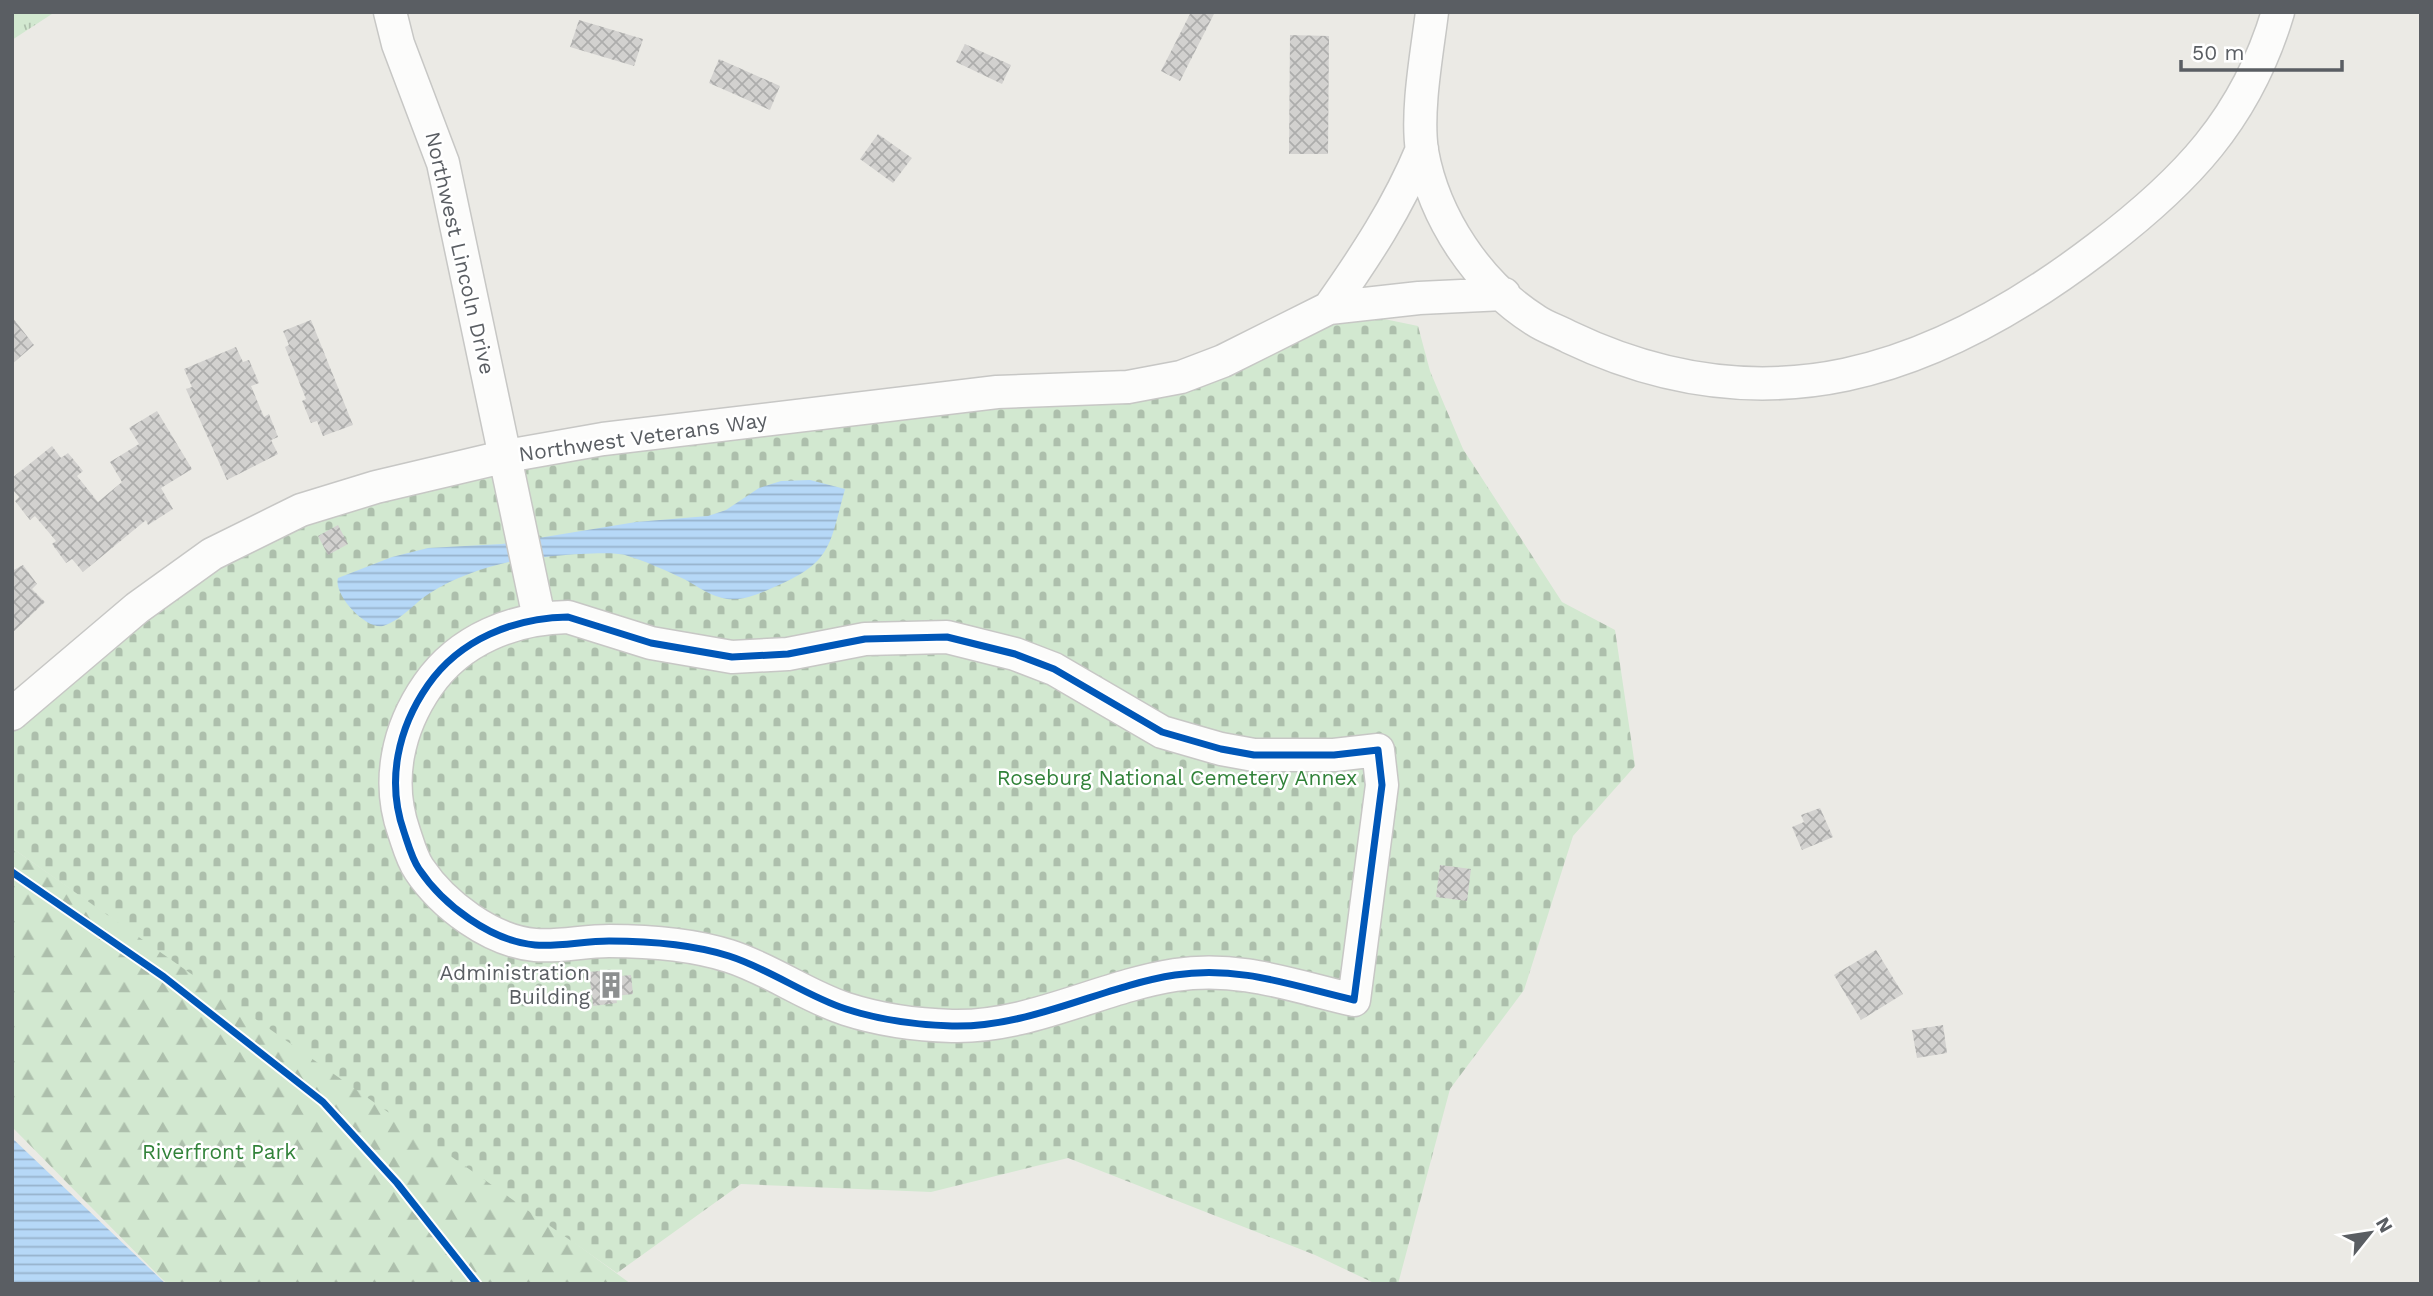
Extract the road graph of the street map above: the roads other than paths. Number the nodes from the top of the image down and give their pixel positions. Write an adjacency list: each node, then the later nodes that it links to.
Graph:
1 (390, 12): 7 (street, Northwest Lincoln Drive)
2 (1432, 12): 4 (street, Northwest Veterans Way)
3 (2278, 12): 5 (street, Northwest Veterans Way)
4 (1422, 149): 5 (street, Northwest Veterans Way); 6 (street, Northwest Veterans Way)
5 (1504, 294): 6 (street, Northwest Veterans Way)
6 (1329, 308): 7 (street, Northwest Veterans Way)
7 (507, 456): 8 (street, Northwest Lincoln Drive); 9 (street, Northwest Veterans Way)
8 (539, 618): 8 (street)
9 (12, 714)

